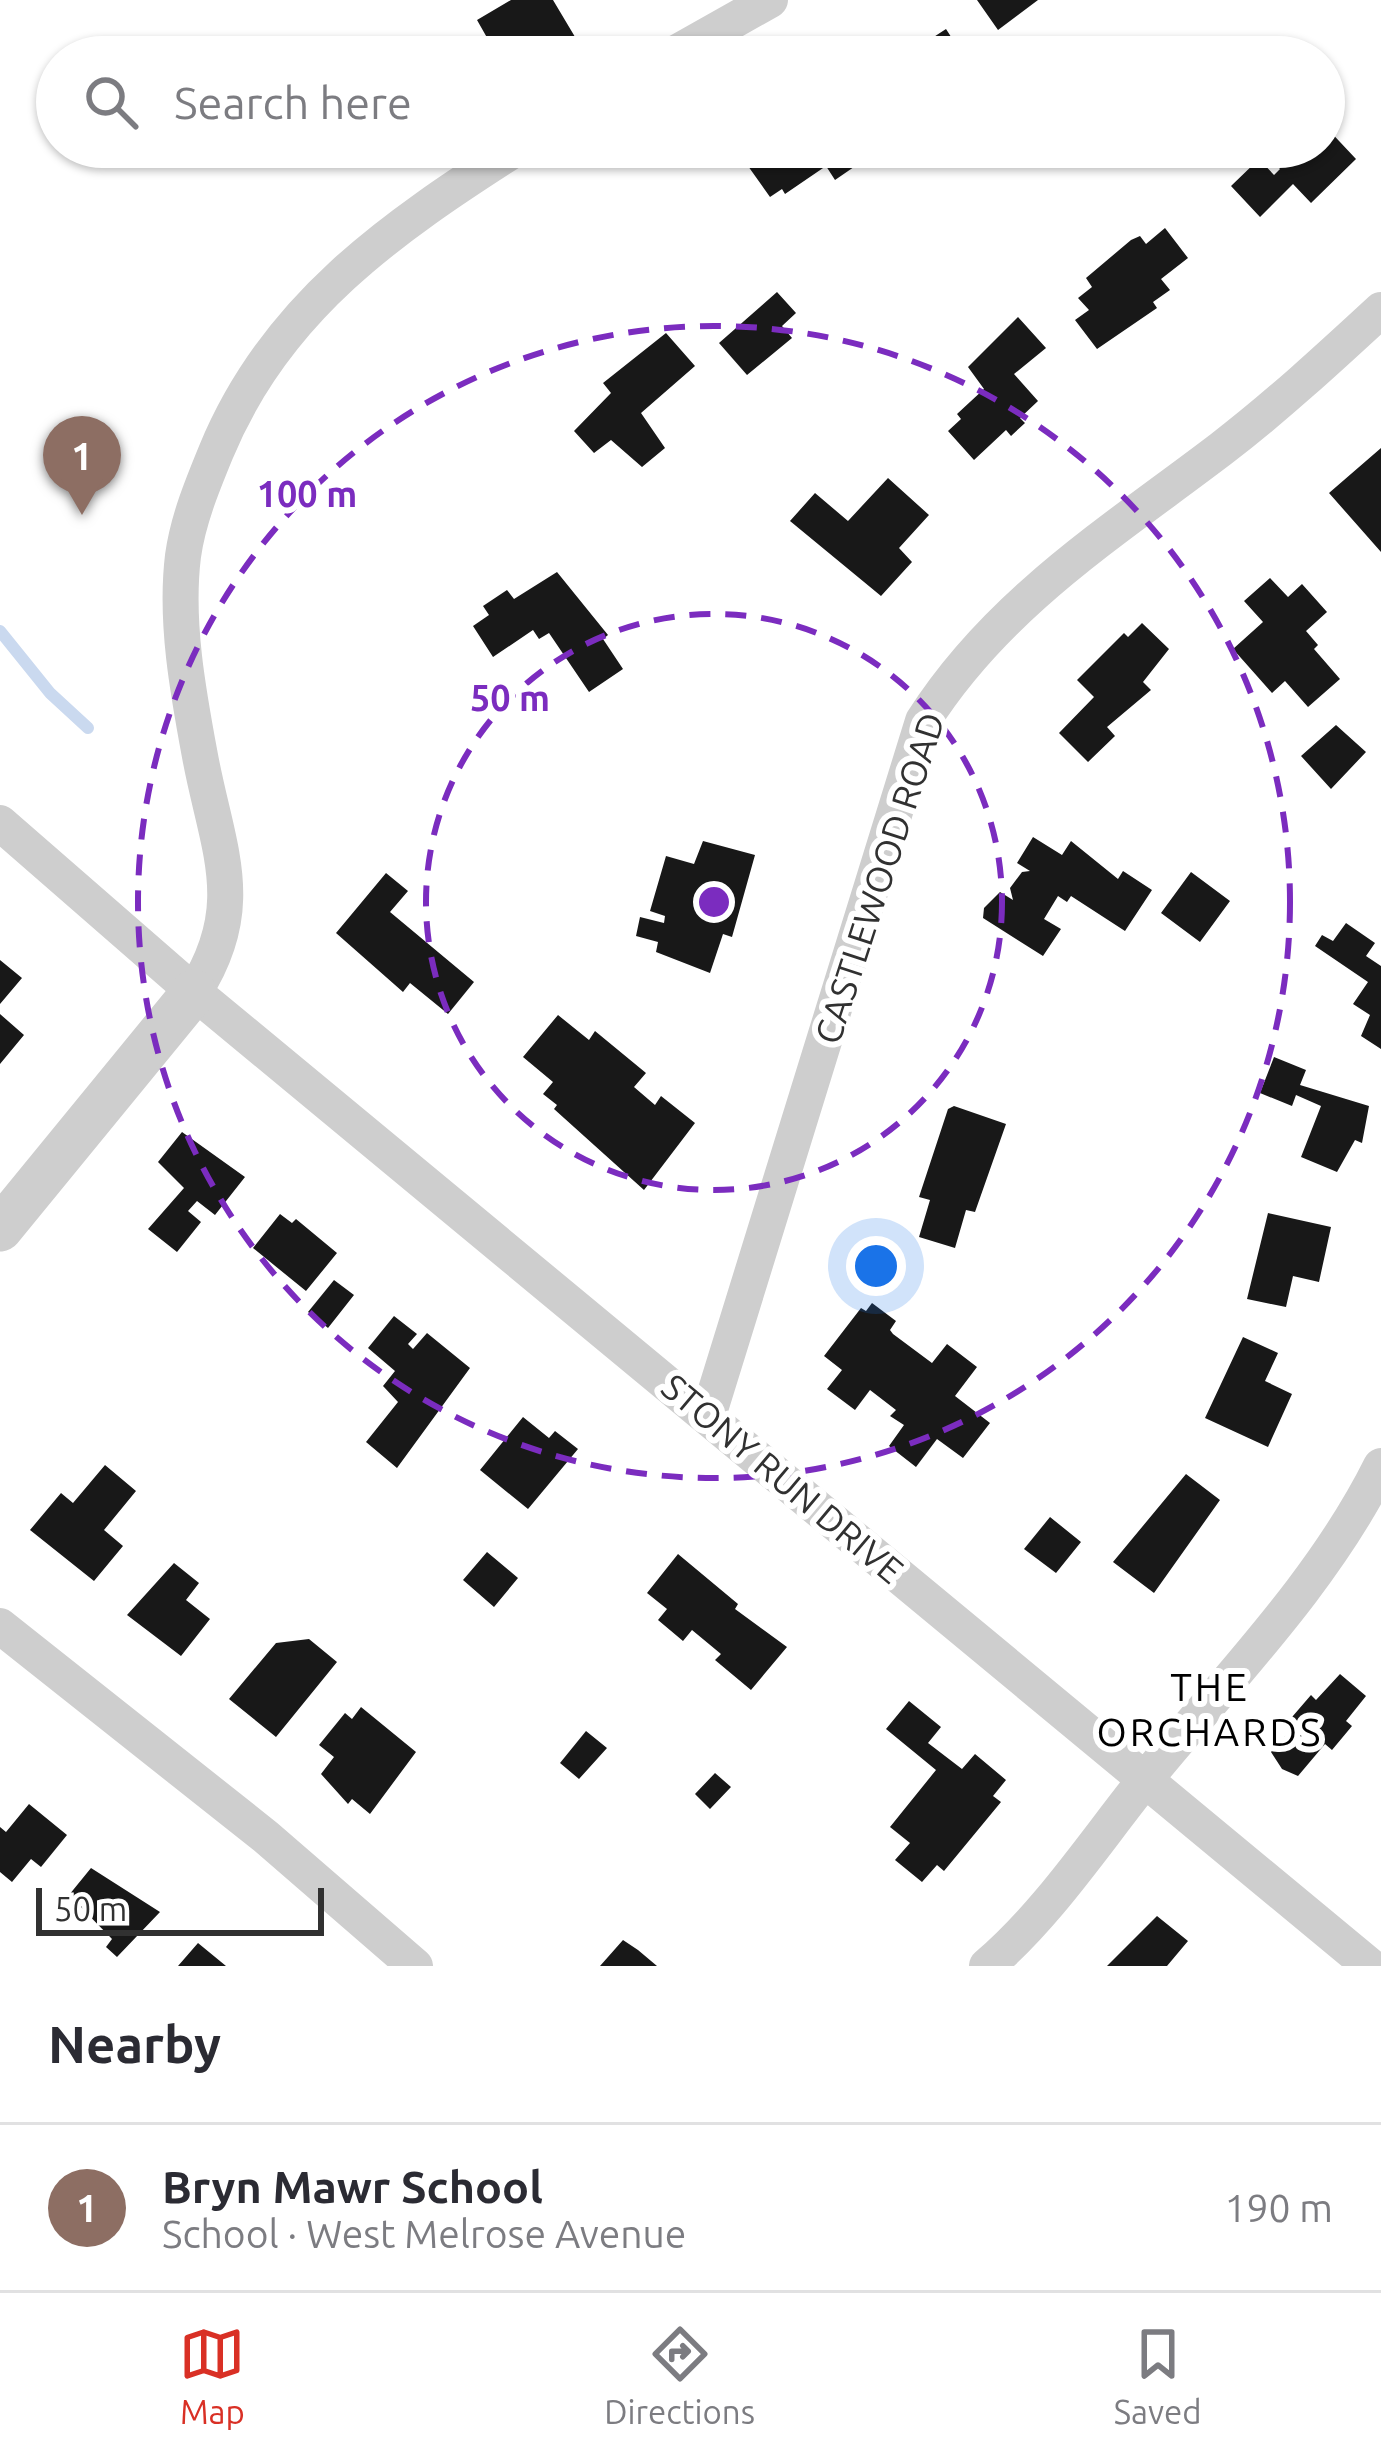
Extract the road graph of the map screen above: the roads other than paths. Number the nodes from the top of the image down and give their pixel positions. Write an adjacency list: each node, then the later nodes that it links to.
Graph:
1 (770, 0): 2 (street)
2 (706, 36)
3 (484, 168): 6 (street)
4 (1381, 310): 8 (street, CASTLEWOOD ROAD)
5 (0, 823): 6 (street, STONY RUN DRIVE)
6 (194, 992): 7 (street); 8 (street, STONY RUN DRIVE)
7 (0, 1228)
8 (707, 1416): 11 (street, STONY RUN DRIVE)
9 (1381, 1466): 11 (street)
10 (0, 1626): 12 (street)
11 (1146, 1779): 13 (street); 14 (street, STONY RUN DRIVE)
12 (415, 1966)
13 (987, 1966)
14 (1370, 1966)

